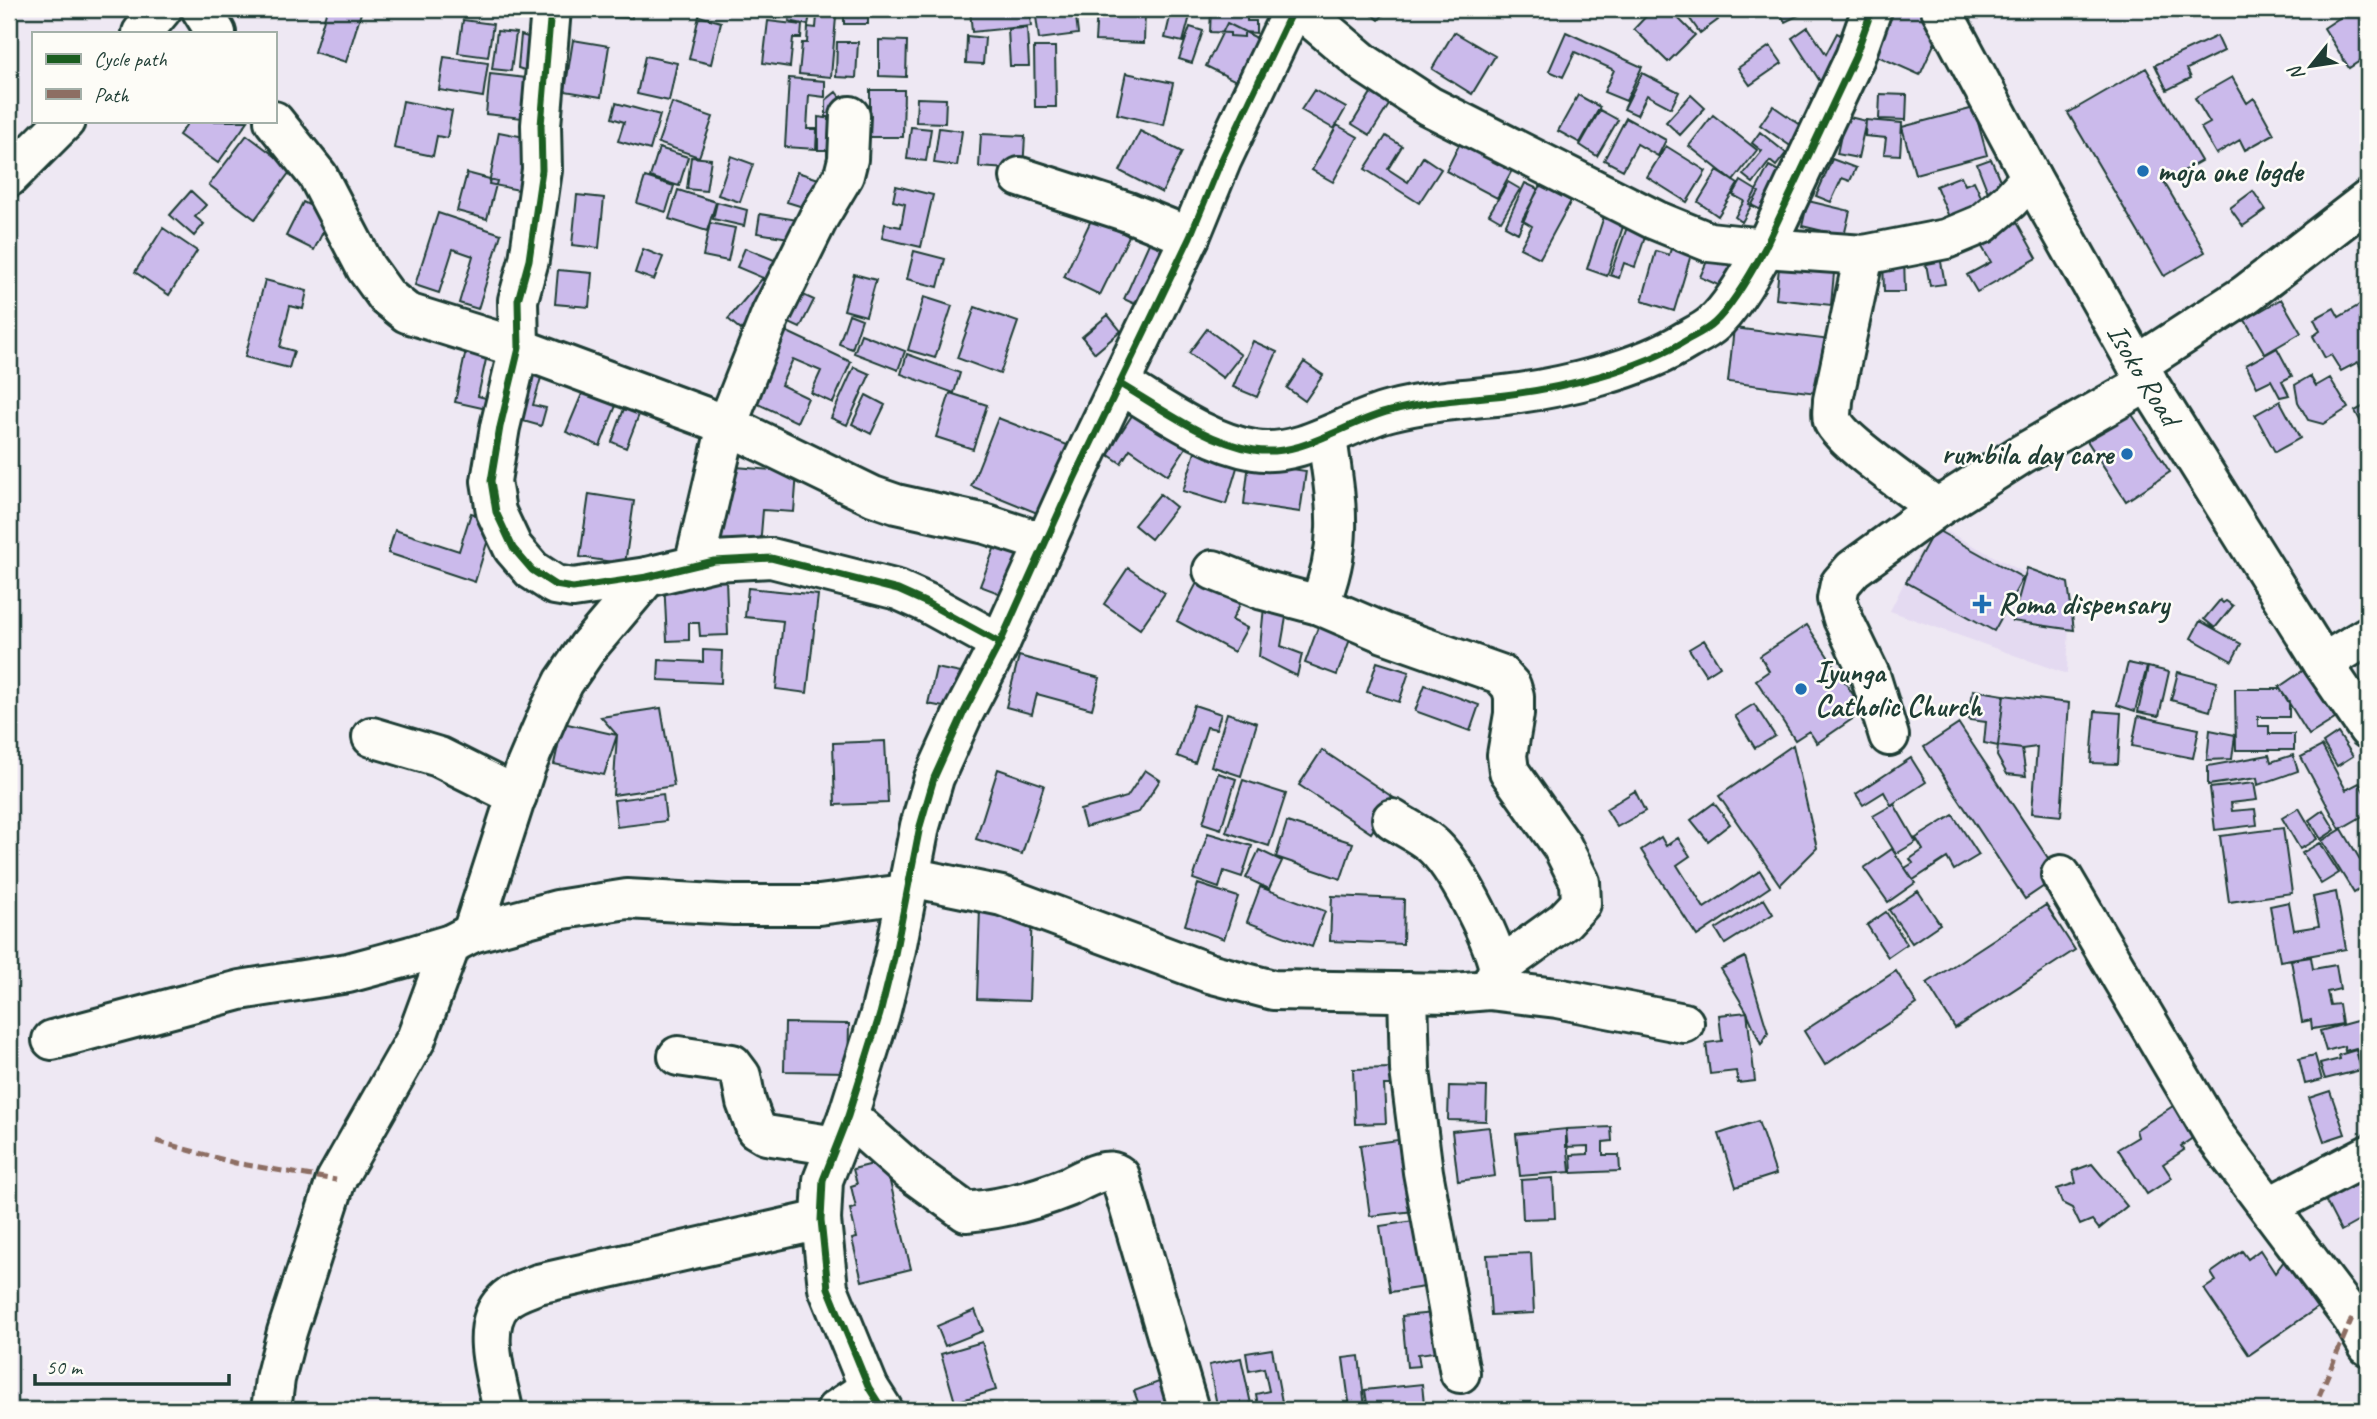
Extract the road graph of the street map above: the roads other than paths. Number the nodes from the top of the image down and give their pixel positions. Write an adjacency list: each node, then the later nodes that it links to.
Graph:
1 (162, 9): 8 (street)
2 (201, 9): 9 (street)
3 (551, 9): 20 (street)
4 (1293, 9): 17 (street)
5 (1300, 9): 18 (street)
6 (1872, 9): 18 (street)
7 (1941, 9): 15 (street, Isoko Road)
8 (143, 32)
9 (215, 32)
10 (850, 116): 23 (street)
11 (64, 122): 13 (street)
12 (275, 122): 20 (street)
13 (9, 177)
14 (1020, 177): 17 (street)
15 (2031, 177): 19 (street); 21 (street, Isoko Road)
16 (2368, 200): 21 (street)
17 (1190, 237): 22 (street)
18 (1765, 248): 19 (street); 24 (street)
19 (1864, 255): 25 (street)
20 (519, 348): 23 (street); 29 (street)
21 (2142, 374): 25 (street); 33 (street, Isoko Road)
22 (1121, 384): 24 (street); 26 (street)
23 (727, 425): 26 (street); 27 (street)
24 (1327, 438): 30 (street)
25 (1937, 508): 36 (street)
26 (1045, 543): 32 (street)
27 (694, 566): 29 (street); 32 (street)
28 (1213, 570): 30 (street)
29 (647, 577): 37 (street)
30 (1320, 605): 42 (street)
31 (2368, 636): 33 (street)
32 (1000, 642): 40 (street)
33 (2323, 663): 34 (street, Isoko Road)
34 (2368, 729)
35 (372, 737): 37 (street)
36 (1889, 737)
37 (517, 796): 41 (street)
38 (1392, 820): 42 (street)
39 (2061, 875): 49 (street)
40 (908, 885): 41 (street); 43 (street); 47 (street)
41 (462, 939): 45 (street); 54 (street)
42 (1494, 979): 43 (street); 44 (street)
43 (1408, 992): 52 (street)
44 (1684, 1023)
45 (52, 1040)
46 (678, 1056): 47 (street)
47 (842, 1131): 50 (street); 57 (street)
48 (2368, 1154): 49 (street)
49 (2270, 1206): 51 (street)
50 (821, 1220): 53 (street); 55 (street)
51 (2368, 1346)
52 (1461, 1373)
53 (876, 1399): 56 (street)
54 (271, 1410)
55 (502, 1410)
56 (836, 1410)
57 (1189, 1410)

